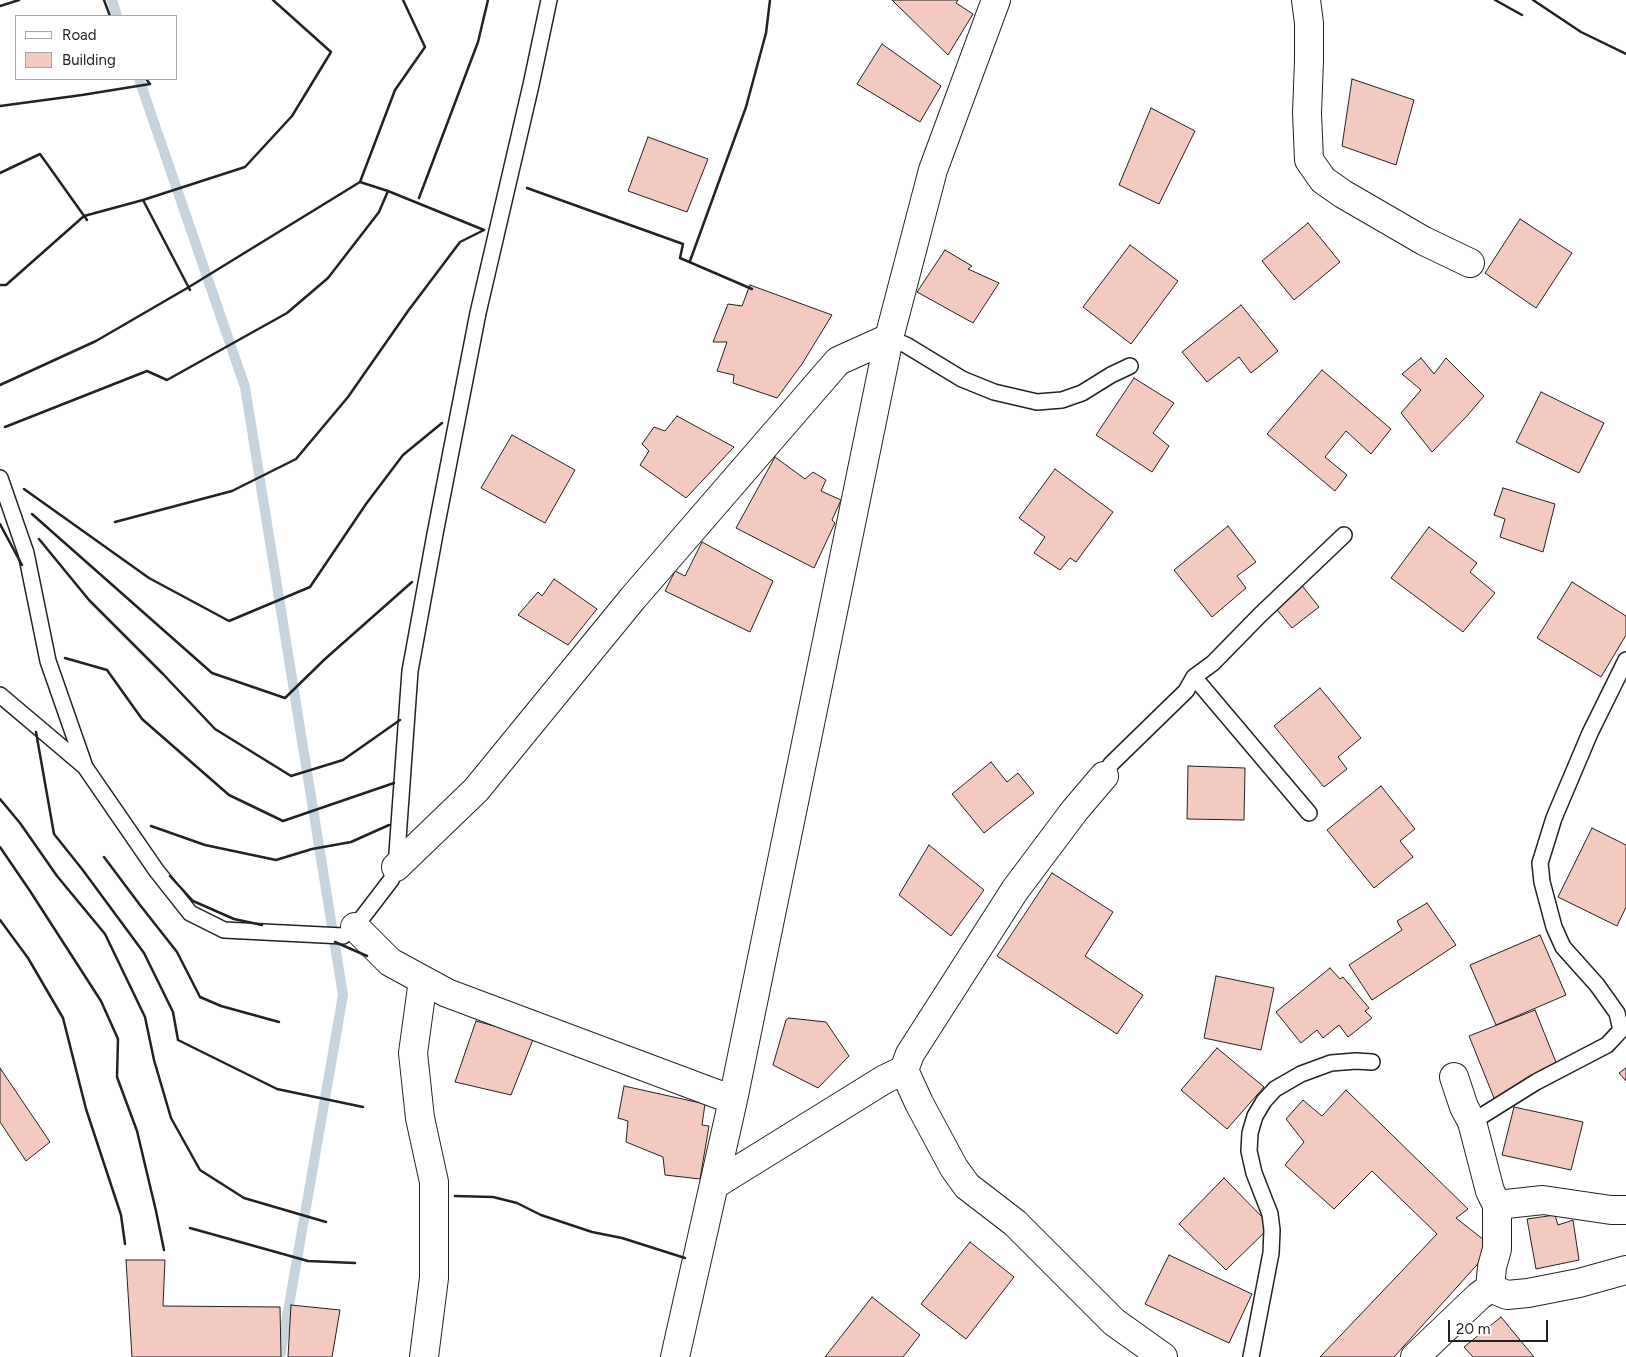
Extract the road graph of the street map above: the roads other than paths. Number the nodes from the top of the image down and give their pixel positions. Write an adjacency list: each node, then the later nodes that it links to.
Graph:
1 (549, 0): 15 (lane)
2 (996, 0): 5 (street)
3 (1306, 0): 4 (street)
4 (1470, 263)
5 (889, 338): 6 (lane); 15 (street); 21 (street)
6 (1130, 366)
7 (0, 478): 12 (lane)
8 (1344, 535): 10 (lane)
9 (1626, 660): 22 (lane)
10 (1194, 677): 13 (lane); 14 (lane)
11 (0, 695): 12 (lane)
12 (85, 767): 16 (lane)
13 (1104, 776): 19 (street)
14 (1309, 812)
15 (396, 867): 16 (lane)
16 (355, 927): 17 (street)
17 (423, 980): 21 (street); 28 (street)
18 (1372, 1062): 31 (lane)
19 (904, 1070): 23 (street); 30 (street)
20 (1454, 1077): 22 (street)
21 (733, 1100): 23 (street)
22 (1472, 1122): 24 (street)
23 (714, 1185): 29 (street)
24 (1497, 1206): 25 (street); 27 (street)
25 (1626, 1210)
26 (1626, 1270): 27 (street)
27 (1490, 1288): 32 (street)
28 (424, 1357)
29 (675, 1357)
30 (1163, 1357)
31 (1251, 1357)
32 (1415, 1357)

